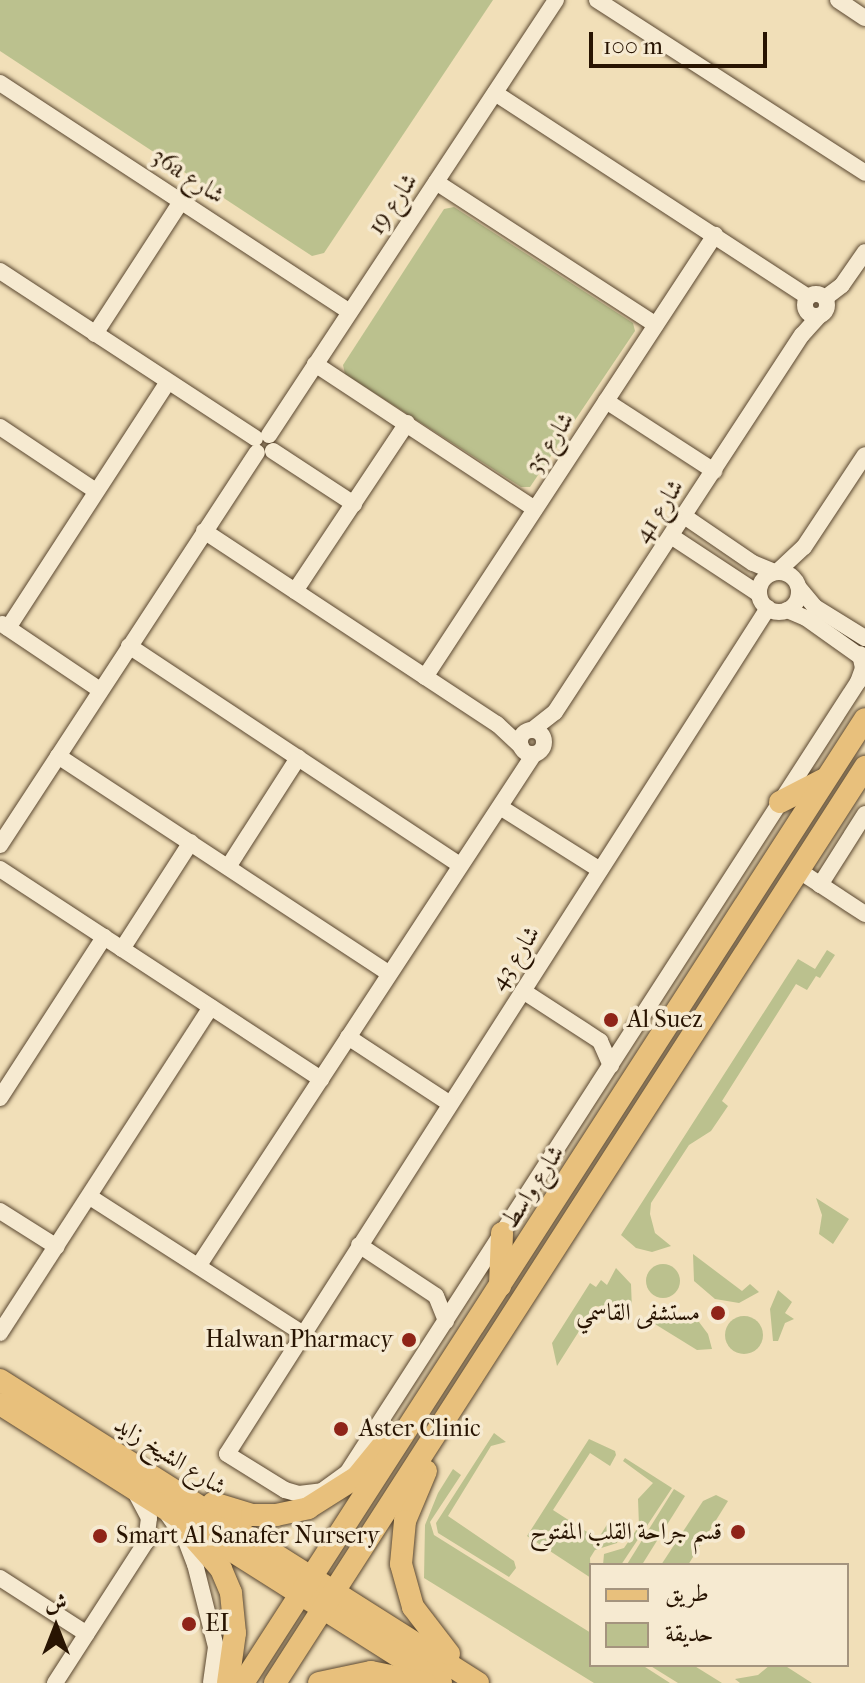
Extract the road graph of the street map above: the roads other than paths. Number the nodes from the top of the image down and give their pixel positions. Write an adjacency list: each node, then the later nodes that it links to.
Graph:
1 (556, 0): 6 (street, شارع 19)
2 (597, 0): 7 (street)
3 (838, 0): 4 (street)
4 (865, 18)
5 (0, 83): 9 (street, 36a شارع)
6 (495, 93): 8 (street, شارع 19); 10 (street)
7 (865, 173)
8 (436, 182): 14 (street, شارع 19); 15 (street)
9 (182, 200): 14 (street, 36a شارع); 16 (street)
10 (715, 235): 13 (street); 15 (street, شارع 35)
11 (865, 252): 13 (street)
12 (0, 271): 16 (street)
13 (815, 306): 24 (street, شارع 41)
14 (349, 311): 17 (street, شارع 19)
15 (656, 325): 19 (street, شارع 35)
16 (95, 334): 18 (street)
17 (315, 364): 20 (street); 22 (street, شارع 19)
18 (168, 382): 22 (street); 25 (street)
19 (606, 401): 24 (street); 27 (street, شارع 35)
20 (407, 423): 26 (street); 27 (street)
21 (2, 433): 25 (street)
22 (263, 444): 26 (street); 29 (street, شارع 19)
23 (865, 455): 31 (street)
24 (714, 471): 28 (street, شارع 41)
25 (96, 491): 37 (street)
26 (354, 504): 34 (street)
27 (535, 509): 40 (street, شارع 35)
28 (684, 516): 30 (street, شارع 41); 32 (street)
29 (204, 531): 34 (street); 38 (street, شارع 19)
30 (671, 536): 35 (street); 43 (street, شارع 41)
31 (804, 547): 32 (street); 33 (street)
32 (776, 572): 33 (street); 35 (street)
33 (798, 585): 36 (street); 39 (street)
34 (295, 591): 40 (street)
35 (763, 601): 36 (street); 56 (street, شارع 43)
36 (787, 610): 39 (street)
37 (4, 625): 41 (street)
38 (129, 646): 41 (street, شارع 19); 45 (street)
39 (863, 651): 48 (street)
40 (425, 677): 43 (street)
41 (100, 690): 44 (street, شارع 19)
42 (865, 719): 47 (main road, شارع واسط)
43 (530, 742): 49 (street, شارع 41)
44 (58, 756): 51 (street); 52 (street, شارع 19)
45 (298, 758): 53 (street); 54 (street)
46 (865, 767): 57 (main road)
47 (828, 777): 48 (main road); 78 (main road, شارع واسط)
48 (780, 802): 66 (street)
49 (500, 807): 53 (street); 56 (street)
50 (865, 814): 58 (street)
51 (191, 842): 54 (street); 61 (street)
52 (0, 845)
53 (460, 865): 62 (street)
54 (228, 867): 62 (street)
55 (0, 869): 60 (street)
56 (600, 870): 63 (street, شارع 43)
57 (798, 870): 58 (street); 89 (main road)
58 (820, 885): 59 (street)
59 (865, 914)
60 (104, 937): 61 (street); 70 (street)
61 (122, 949): 64 (street)
62 (388, 973): 65 (street)
63 (523, 991): 67 (street); 71 (street, شارع 43)
64 (211, 1007): 69 (street); 72 (street)
65 (348, 1037): 69 (street); 71 (street)
66 (628, 1040): 67 (street); 68 (street)
67 (600, 1041): 68 (street)
68 (611, 1066): 74 (street)
69 (321, 1079): 77 (street)
70 (0, 1098)
71 (449, 1103): 75 (street, شارع 43)
72 (90, 1197): 76 (street); 77 (street)
73 (0, 1211): 76 (street)
74 (502, 1233): 78 (main road); 79 (street)
75 (359, 1245): 80 (street); 83 (street, شارع 43)
76 (57, 1247): 82 (street)
77 (199, 1265): 83 (street)
78 (500, 1287): 88 (main road, شارع واسط)
79 (463, 1295): 80 (street); 81 (street)
80 (436, 1296): 81 (street)
81 (446, 1321): 91 (street)
82 (1, 1333)
83 (302, 1333): 91 (street, شارع 43)
84 (0, 1367): 86 (street)
85 (0, 1380): 86 (main road, شارع الشيخ زايد)
86 (34, 1401): 90 (main road, شارع الشيخ زايد)
87 (0, 1404): 92 (main road, شارع الشيخ زايد)
88 (420, 1413): 91 (main road); 95 (main road, شارع واسط)
89 (435, 1436): 96 (main road); 99 (main road)
90 (160, 1481): 91 (main road); 95 (main road, شارع الشيخ زايد)
91 (339, 1486)
92 (132, 1488): 93 (main road, شارع الشيخ زايد); 98 (street)
93 (163, 1508): 95 (main road, شارع الشيخ زايد); 101 (street); 102 (main road)
94 (0, 1578): 98 (street)
95 (307, 1586): 96 (main road); 97 (main road); 103 (main road, شارع واسط)
96 (335, 1590): 97 (main road); 99 (main road)
97 (323, 1610): 104 (main road); 107 (main road)
98 (87, 1634): 100 (street)
99 (475, 1681)
100 (55, 1683)
101 (211, 1683)
102 (228, 1683)
103 (243, 1683)
104 (275, 1683)
105 (319, 1683): 106 (main road)
106 (425, 1683)
107 (441, 1683)

